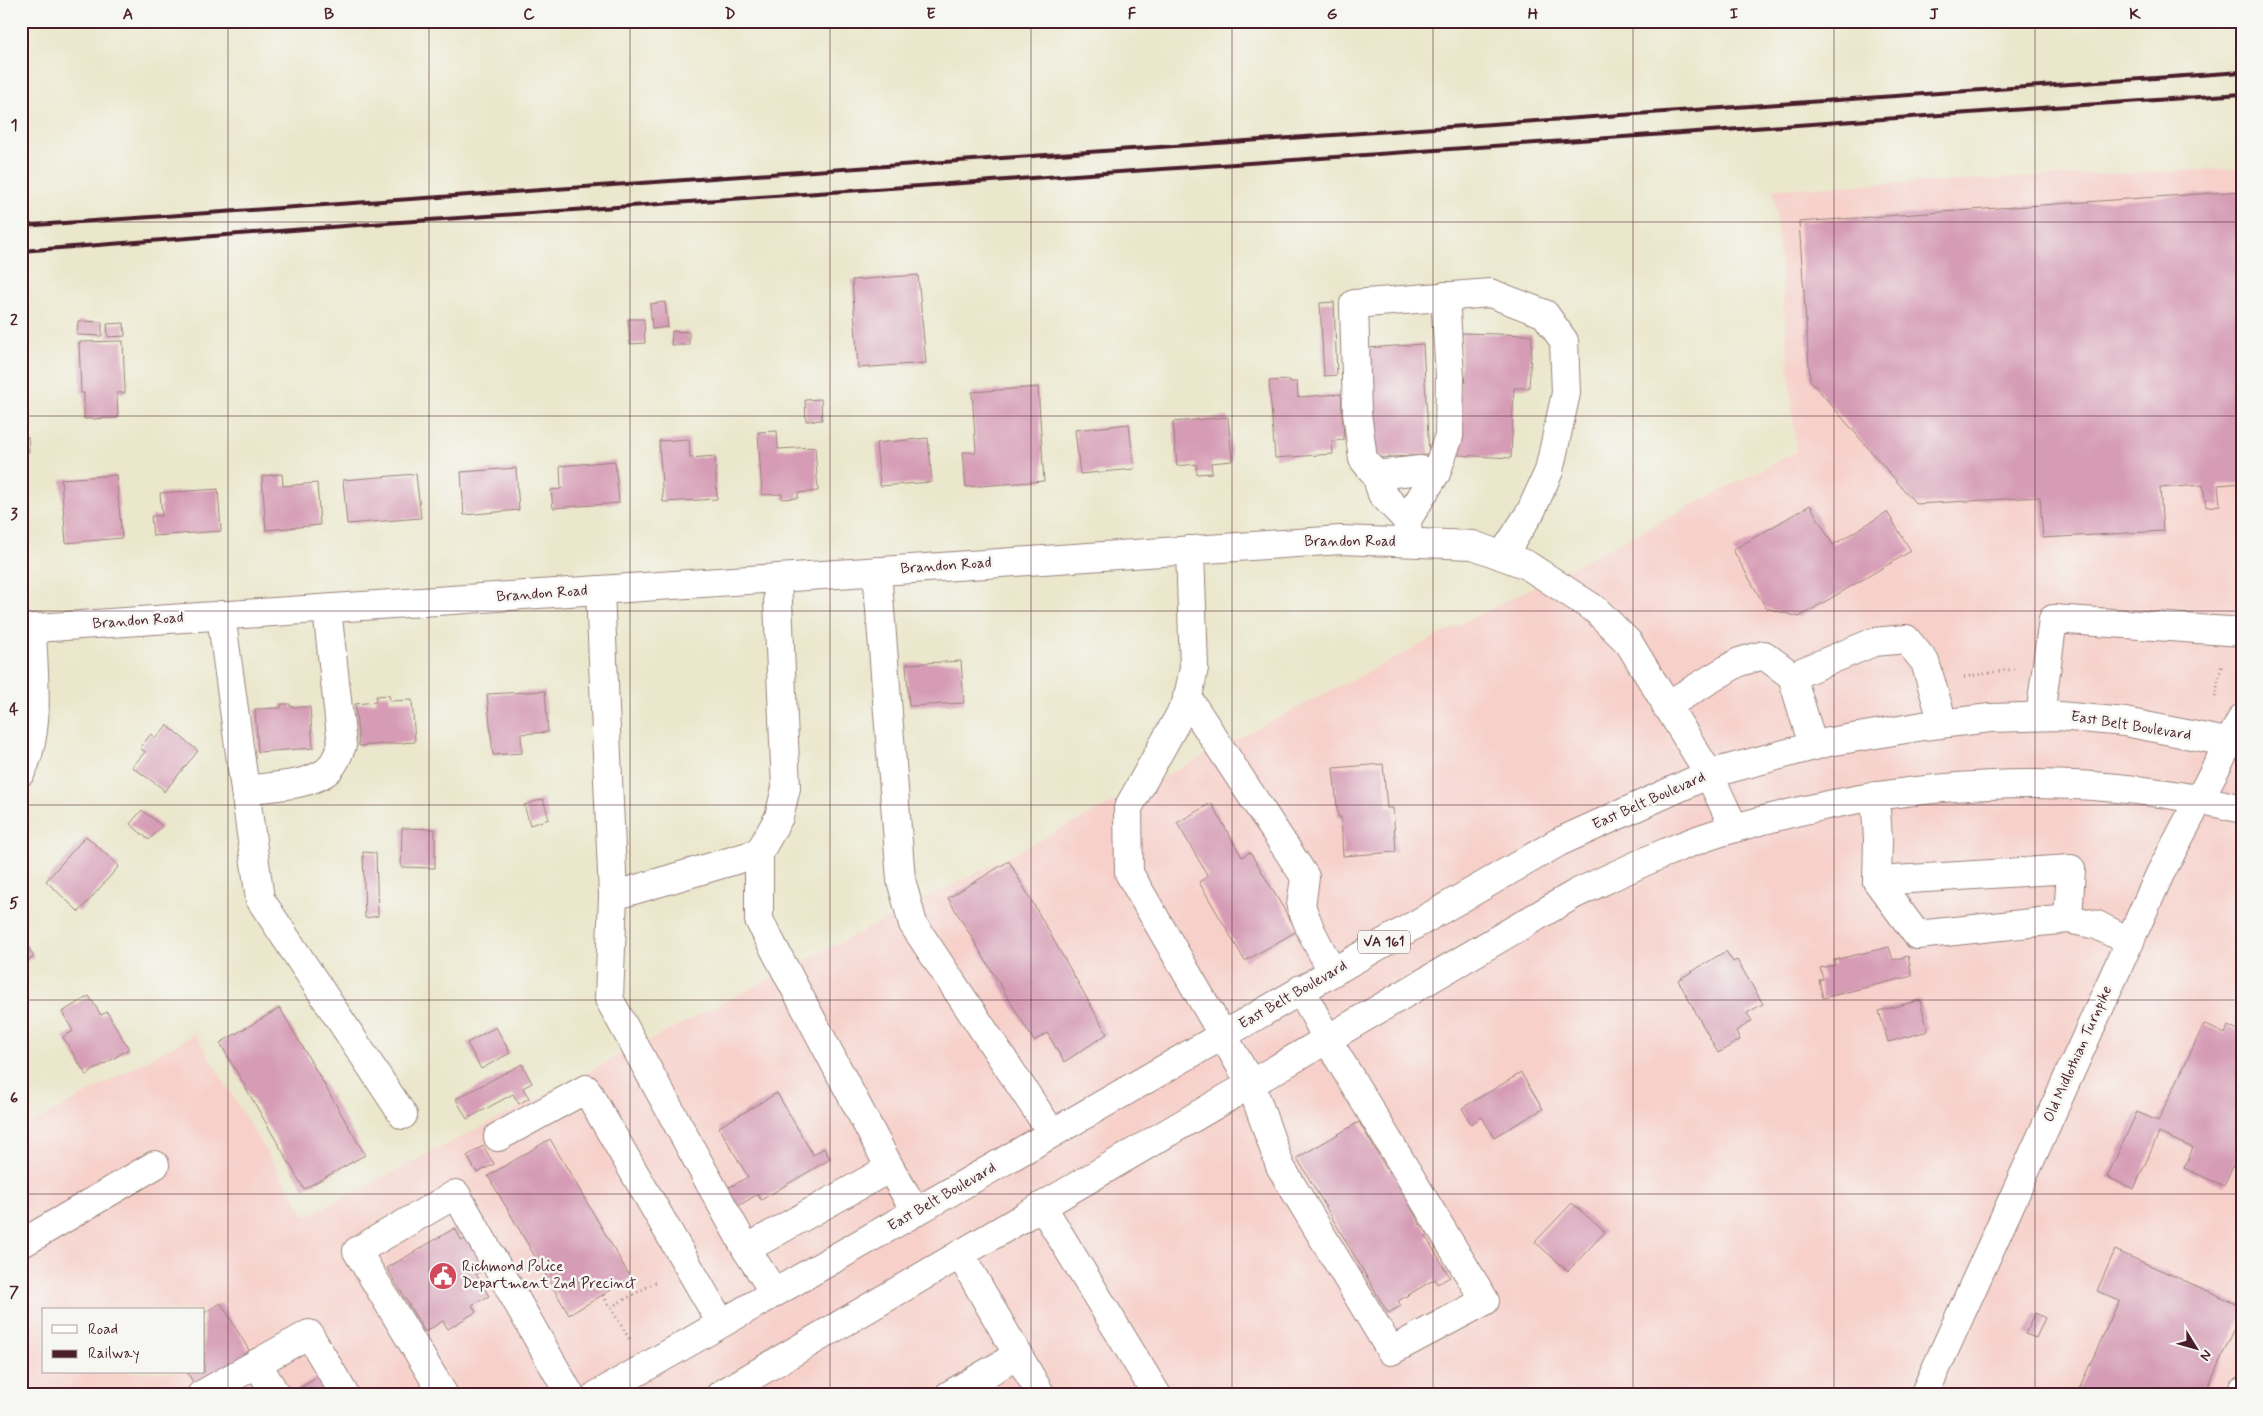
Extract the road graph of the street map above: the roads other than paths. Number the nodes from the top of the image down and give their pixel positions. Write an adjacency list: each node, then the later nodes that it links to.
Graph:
1 (1445, 296): 2 (main road); 3 (main road); 6 (main road)
2 (1436, 472): 3 (main road); 4 (main road)
3 (1376, 475): 4 (main road)
4 (1408, 532): 5 (main road, Brandon Road); 6 (main road, Brandon Road)
5 (1190, 550): 7 (main road, Brandon Road); 15 (main road)
6 (1502, 556): 16 (main road, Brandon Road)
7 (877, 571): 8 (main road, Brandon Road); 40 (main road)
8 (777, 578): 9 (main road, Brandon Road); 29 (main road)
9 (600, 590): 10 (main road, Brandon Road); 31 (main road)
10 (327, 609): 11 (main road, Brandon Road); 24 (main road)
11 (221, 615): 12 (main road, Brandon Road); 24 (main road)
12 (27, 629): 22 (main road)
13 (2242, 632): 17 (main road)
14 (1792, 676): 16 (main road); 19 (main road); 21 (main road)
15 (1187, 697): 34 (main road); 36 (main road)
16 (1666, 706): 23 (main road, Brandon Road)
17 (2040, 716): 19 (main road, East Belt Boulevard / VA 161); 20 (main road, East Belt Boulevard / VA 161)
18 (2242, 718): 20 (main road, Old Midlothian Turnpike)
19 (1943, 723): 21 (main road, East Belt Boulevard / VA 161)
20 (2235, 744): 26 (main road, Old Midlothian Turnpike)
21 (1813, 746): 23 (main road, East Belt Boulevard / VA 161)
22 (21, 772)
23 (1709, 774): 28 (main road, Brandon Road); 34 (main road, East Belt Boulevard / VA 161)
24 (245, 790): 39 (main road)
25 (1875, 796): 26 (main road); 28 (main road); 30 (main road)
26 (2199, 799): 27 (main road); 33 (main road, Old Midlothian Turnpike)
27 (2241, 809)
28 (1734, 828): 37 (main road)
29 (759, 853): 31 (main road); 43 (main road)
30 (1877, 881): 32 (main road); 32 (main road)
31 (613, 896): 47 (main road)
32 (2068, 920): 33 (main road)
33 (2130, 942): 64 (main road, Old Midlothian Turnpike)
34 (1332, 972): 35 (main road, East Belt Boulevard / VA 161)
35 (1302, 990): 36 (main road, East Belt Boulevard / VA 161); 37 (main road)
36 (1223, 1035): 38 (main road); 40 (main road, East Belt Boulevard / VA 161)
37 (1327, 1038): 38 (main road); 38 (main road)
38 (1251, 1084): 44 (main road)
39 (403, 1115)
40 (1052, 1133): 45 (main road, East Belt Boulevard / VA 161)
41 (498, 1137): 50 (main road)
42 (155, 1166): 46 (main road)
43 (890, 1168): 45 (main road); 47 (main road)
44 (1042, 1206): 48 (main road); 63 (main road)
45 (916, 1212): 49 (main road, East Belt Boulevard / VA 161)
46 (21, 1244)
47 (746, 1249): 49 (main road)
48 (960, 1254): 51 (main road); 55 (main road)
49 (774, 1292): 50 (main road, East Belt Boulevard / VA 161)
50 (721, 1323): 60 (main road, East Belt Boulevard / VA 161)
51 (1018, 1355): 61 (main road); 62 (main road)
52 (257, 1363): 54 (main road); 56 (main road); 57 (main road)
53 (2242, 1391): 65 (main road)
54 (203, 1394)
55 (722, 1394)
56 (276, 1395)
57 (345, 1395)
58 (444, 1395): 59 (main road)
59 (570, 1395)
60 (597, 1395)
61 (949, 1395)
62 (1041, 1395)
63 (1157, 1395)
64 (1924, 1395)
65 (2240, 1395)

